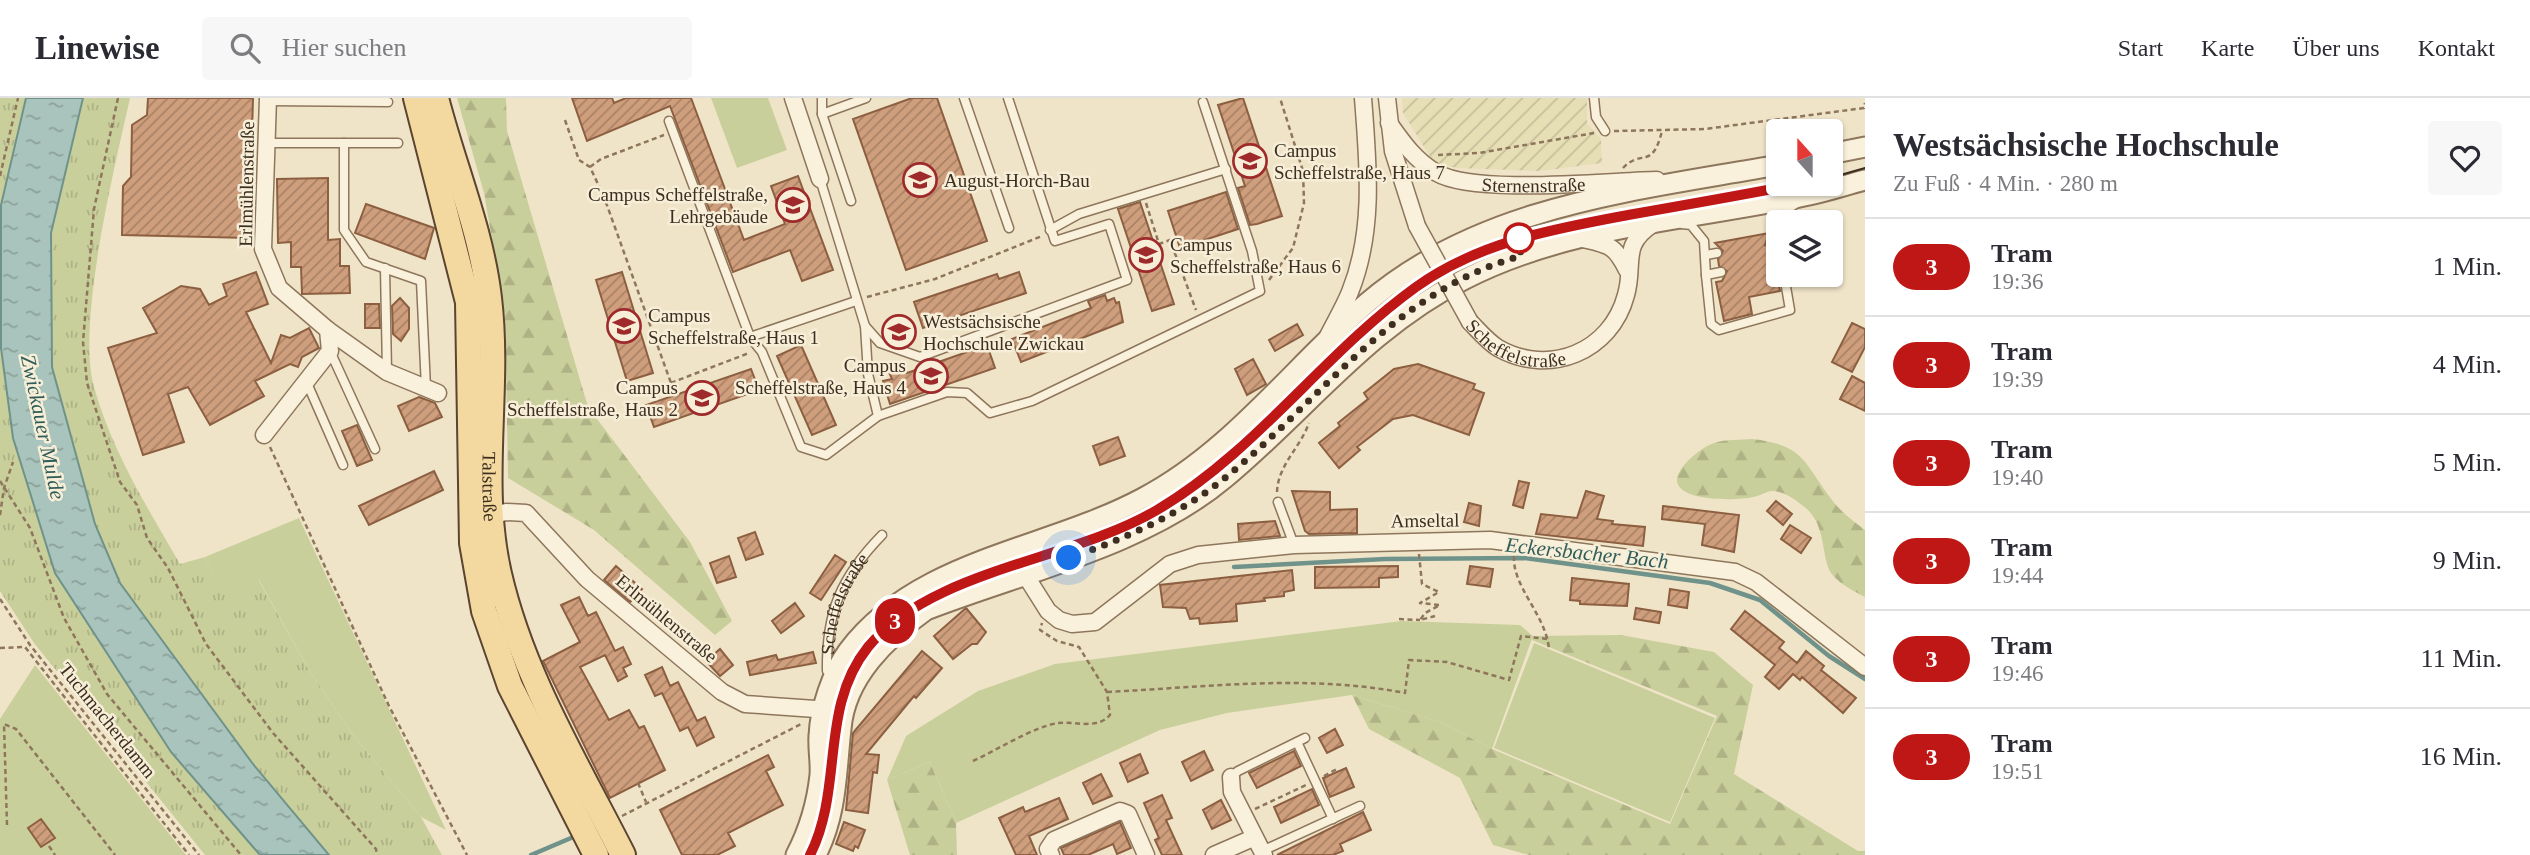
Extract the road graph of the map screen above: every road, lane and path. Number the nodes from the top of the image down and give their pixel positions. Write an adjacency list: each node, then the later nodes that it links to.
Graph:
1 (18, 98): 35 (path)
2 (118, 98): 121 (path)
3 (416, 98): 123 (main road, Talstraße)
4 (436, 98): 82 (main road, Talstraße)
5 (793, 98): 36 (street)
6 (822, 98): 18 (lane)
7 (866, 98): 18 (lane)
8 (964, 98): 46 (lane)
9 (1008, 98): 47 (lane)
10 (1280, 98): 58 (path)
11 (1363, 98): 64 (street, Scheffelstraße)
12 (1387, 98): 21 (street, Scheffelstraße)
13 (1594, 98): 24 (lane)
14 (268, 99): 15 (lane); 25 (street, Erlmühlenstraße)
15 (388, 102)
16 (1203, 102): 34 (lane)
17 (1865, 103): 22 (path)
18 (822, 114): 43 (lane)
19 (565, 120): 32 (path)
20 (670, 121): 23 (lane)
21 (1389, 123): 30 (street, Sternenstraße); 53 (street, Scheffelstraße, bridge)
22 (1662, 130): 24 (path); 31 (path)
23 (673, 131): 32 (path); 63 (lane)
24 (1605, 131): 30 (path)
25 (267, 143): 26 (lane); 62 (street, Erlmühlenstraße)
26 (344, 143): 27 (lane); 52 (lane)
27 (398, 143)
28 (1865, 147): 29 (street)
29 (1843, 151)
30 (1421, 163): 37 (street, Sternenstraße)
31 (1626, 164)
32 (590, 167): 69 (path)
33 (1766, 168): 37 (street, Sternenstraße)
34 (1226, 169): 40 (lane); 58 (lane)
35 (0, 176)
36 (820, 179): 59 (lane)
37 (1704, 179): 56 (street, Sternenstraße)
38 (1865, 180): 39 (street)
39 (1843, 186)
40 (1143, 193): 47 (lane); 60 (path)
41 (1804, 196): 45 (street)
42 (1808, 196): 44 (lane)
43 (851, 201)
44 (1788, 210)
45 (1660, 222): 49 (street); 51 (lane); 53 (street, Scheffelstraße)
46 (1009, 228)
47 (1050, 230): 61 (lane)
48 (1041, 238): 59 (path)
49 (1583, 239): 53 (street); 72 (street, Scheffelstraße)
50 (1717, 253): 51 (lane)
51 (1706, 255): 55 (lane)
52 (385, 268): 67 (lane); 70 (lane)
53 (1627, 270)
54 (1720, 272): 55 (lane)
55 (1706, 275): 57 (lane)
56 (1401, 278): 64 (street, Scheffelstraße)
57 (1786, 287)
58 (1261, 291): 60 (lane)
59 (856, 300): 61 (lane); 63 (lane)
60 (1199, 320): 73 (lane)
61 (865, 326): 73 (lane)
62 (328, 330): 66 (street); 67 (street, Erlmühlenstraße)
63 (750, 337): 65 (lane)
64 (1324, 344): 85 (street, Scheffelstraße)
65 (757, 347): 69 (path); 73 (lane)
66 (330, 351): 68 (street); 75 (lane)
67 (387, 372): 70 (street, Erlmühlenstraße)
68 (307, 383): 74 (street); 77 (lane)
69 (671, 383): 71 (path)
70 (432, 391)
71 (647, 392)
72 (1303, 404): 80 (path); 88 (street, Scheffelstraße)
73 (878, 416)
74 (264, 435): 122 (path)
75 (375, 449)
76 (13, 462): 79 (path)
77 (343, 465)
78 (0, 481): 79 (path)
79 (4, 488): 81 (path); 120 (path)
80 (1278, 502): 84 (lane)
81 (0, 516)
82 (489, 516): 100 (street, Erlmühlenstraße); 112 (main road, Talstraße)
83 (883, 536): 98 (lane, Scheffelstraße)
84 (1294, 545): 88 (street, Amseltal); 97 (street, Amseltal)
85 (1016, 550): 88 (street, Amseltal); 98 (street, Scheffelstraße)
86 (1419, 561): 92 (path)
87 (1514, 561): 94 (path)
88 (1024, 573): 101 (street, Scheffelstraße)
89 (0, 599): 119 (path, Tuchmacherdamm)
90 (1435, 616): 92 (path)
91 (1399, 620): 92 (path)
92 (1420, 620)
93 (1040, 630): 99 (path)
94 (1548, 639): 96 (path); 99 (path)
95 (0, 648): 118 (path)
96 (1549, 650)
97 (1865, 667)
98 (834, 677): 100 (street, Scheffelstraße)
99 (1107, 692): 102 (path)
100 (823, 710): 101 (street, Erlmühlenstraße); 107 (path); 125 (street, Scheffelstraße)
101 (844, 711): 126 (street, Scheffelstraße)
102 (973, 761)
103 (1337, 769): 105 (path)
104 (1231, 777): 105 (lane); 109 (street)
105 (1315, 780): 109 (path); 110 (lane)
106 (638, 783): 107 (path)
107 (644, 797): 112 (path)
108 (1360, 806): 110 (lane)
109 (1243, 816): 113 (street)
110 (1334, 819): 115 (lane)
111 (7, 825): 117 (path)
112 (608, 825): 124 (main road, Talstraße)
113 (1253, 838): 115 (street); 129 (street)
114 (49, 846): 116 (path)
115 (1263, 853)
116 (55, 855)
117 (115, 855)
118 (189, 855)
119 (199, 855)
120 (241, 855)
121 (377, 855)
122 (467, 855)
123 (596, 855)
124 (623, 855)
125 (796, 855)
126 (816, 855)
127 (1051, 855): 128 (street)
128 (1146, 855)
129 (1214, 855)

